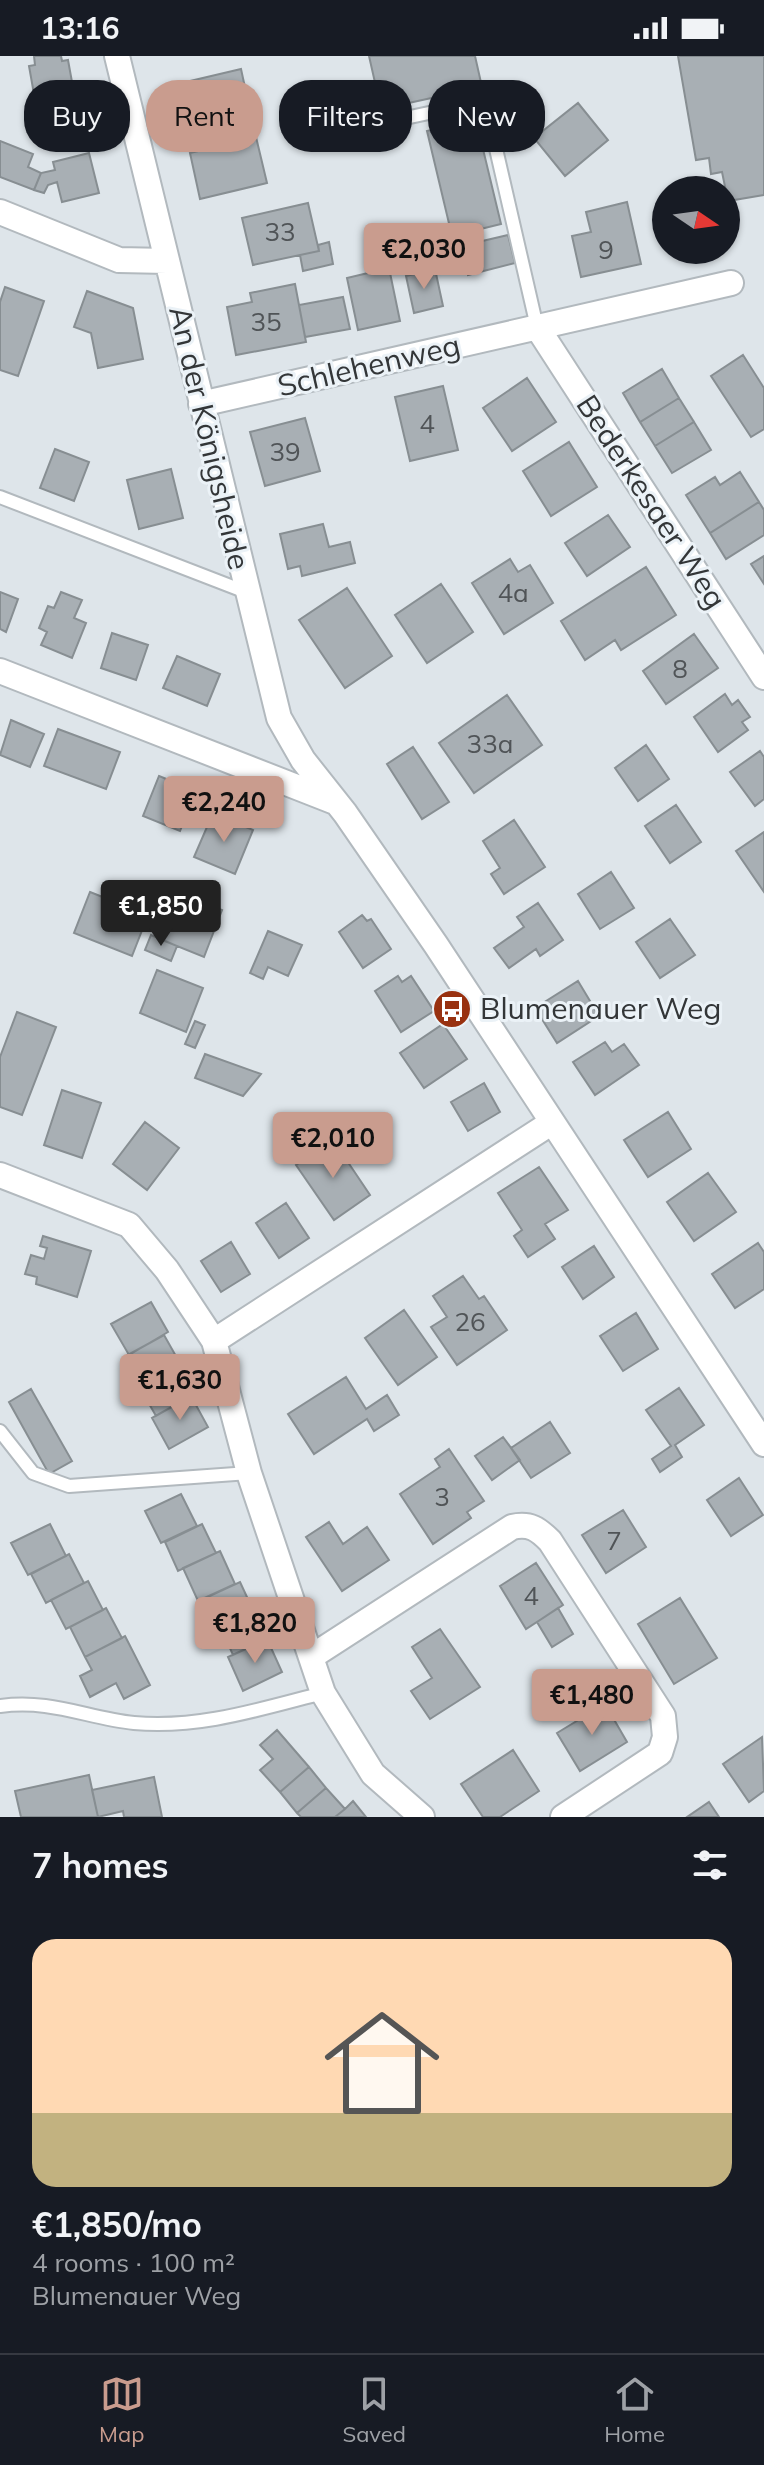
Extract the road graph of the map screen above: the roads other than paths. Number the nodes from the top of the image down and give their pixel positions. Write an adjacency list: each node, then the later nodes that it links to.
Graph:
1 (117, 56): 4 (street, An der Königsheide)
2 (412, 117): 6 (lane)
3 (0, 212): 4 (street)
4 (167, 261): 7 (street, An der Königsheide)
5 (731, 283): 6 (street, Schlehenweg)
6 (537, 327): 7 (street, Schlehenweg); 11 (street, Bederkesaer Weg)
7 (201, 404): 9 (street, An der Königsheide)
8 (0, 497): 9 (lane)
9 (246, 592): 12 (street, An der Königsheide)
10 (0, 671): 12 (street)
11 (764, 677)
12 (338, 803): 13 (street)
13 (551, 1123): 15 (street); 17 (street)
14 (0, 1175): 15 (street)
15 (214, 1341): 18 (street)
16 (0, 1431): 18 (lane)
17 (764, 1444)
18 (249, 1473): 19 (street)
19 (311, 1657): 20 (street); 23 (street)
20 (323, 1693): 21 (lane); 22 (street)
21 (0, 1706)
22 (422, 1817)
23 (563, 1817)

